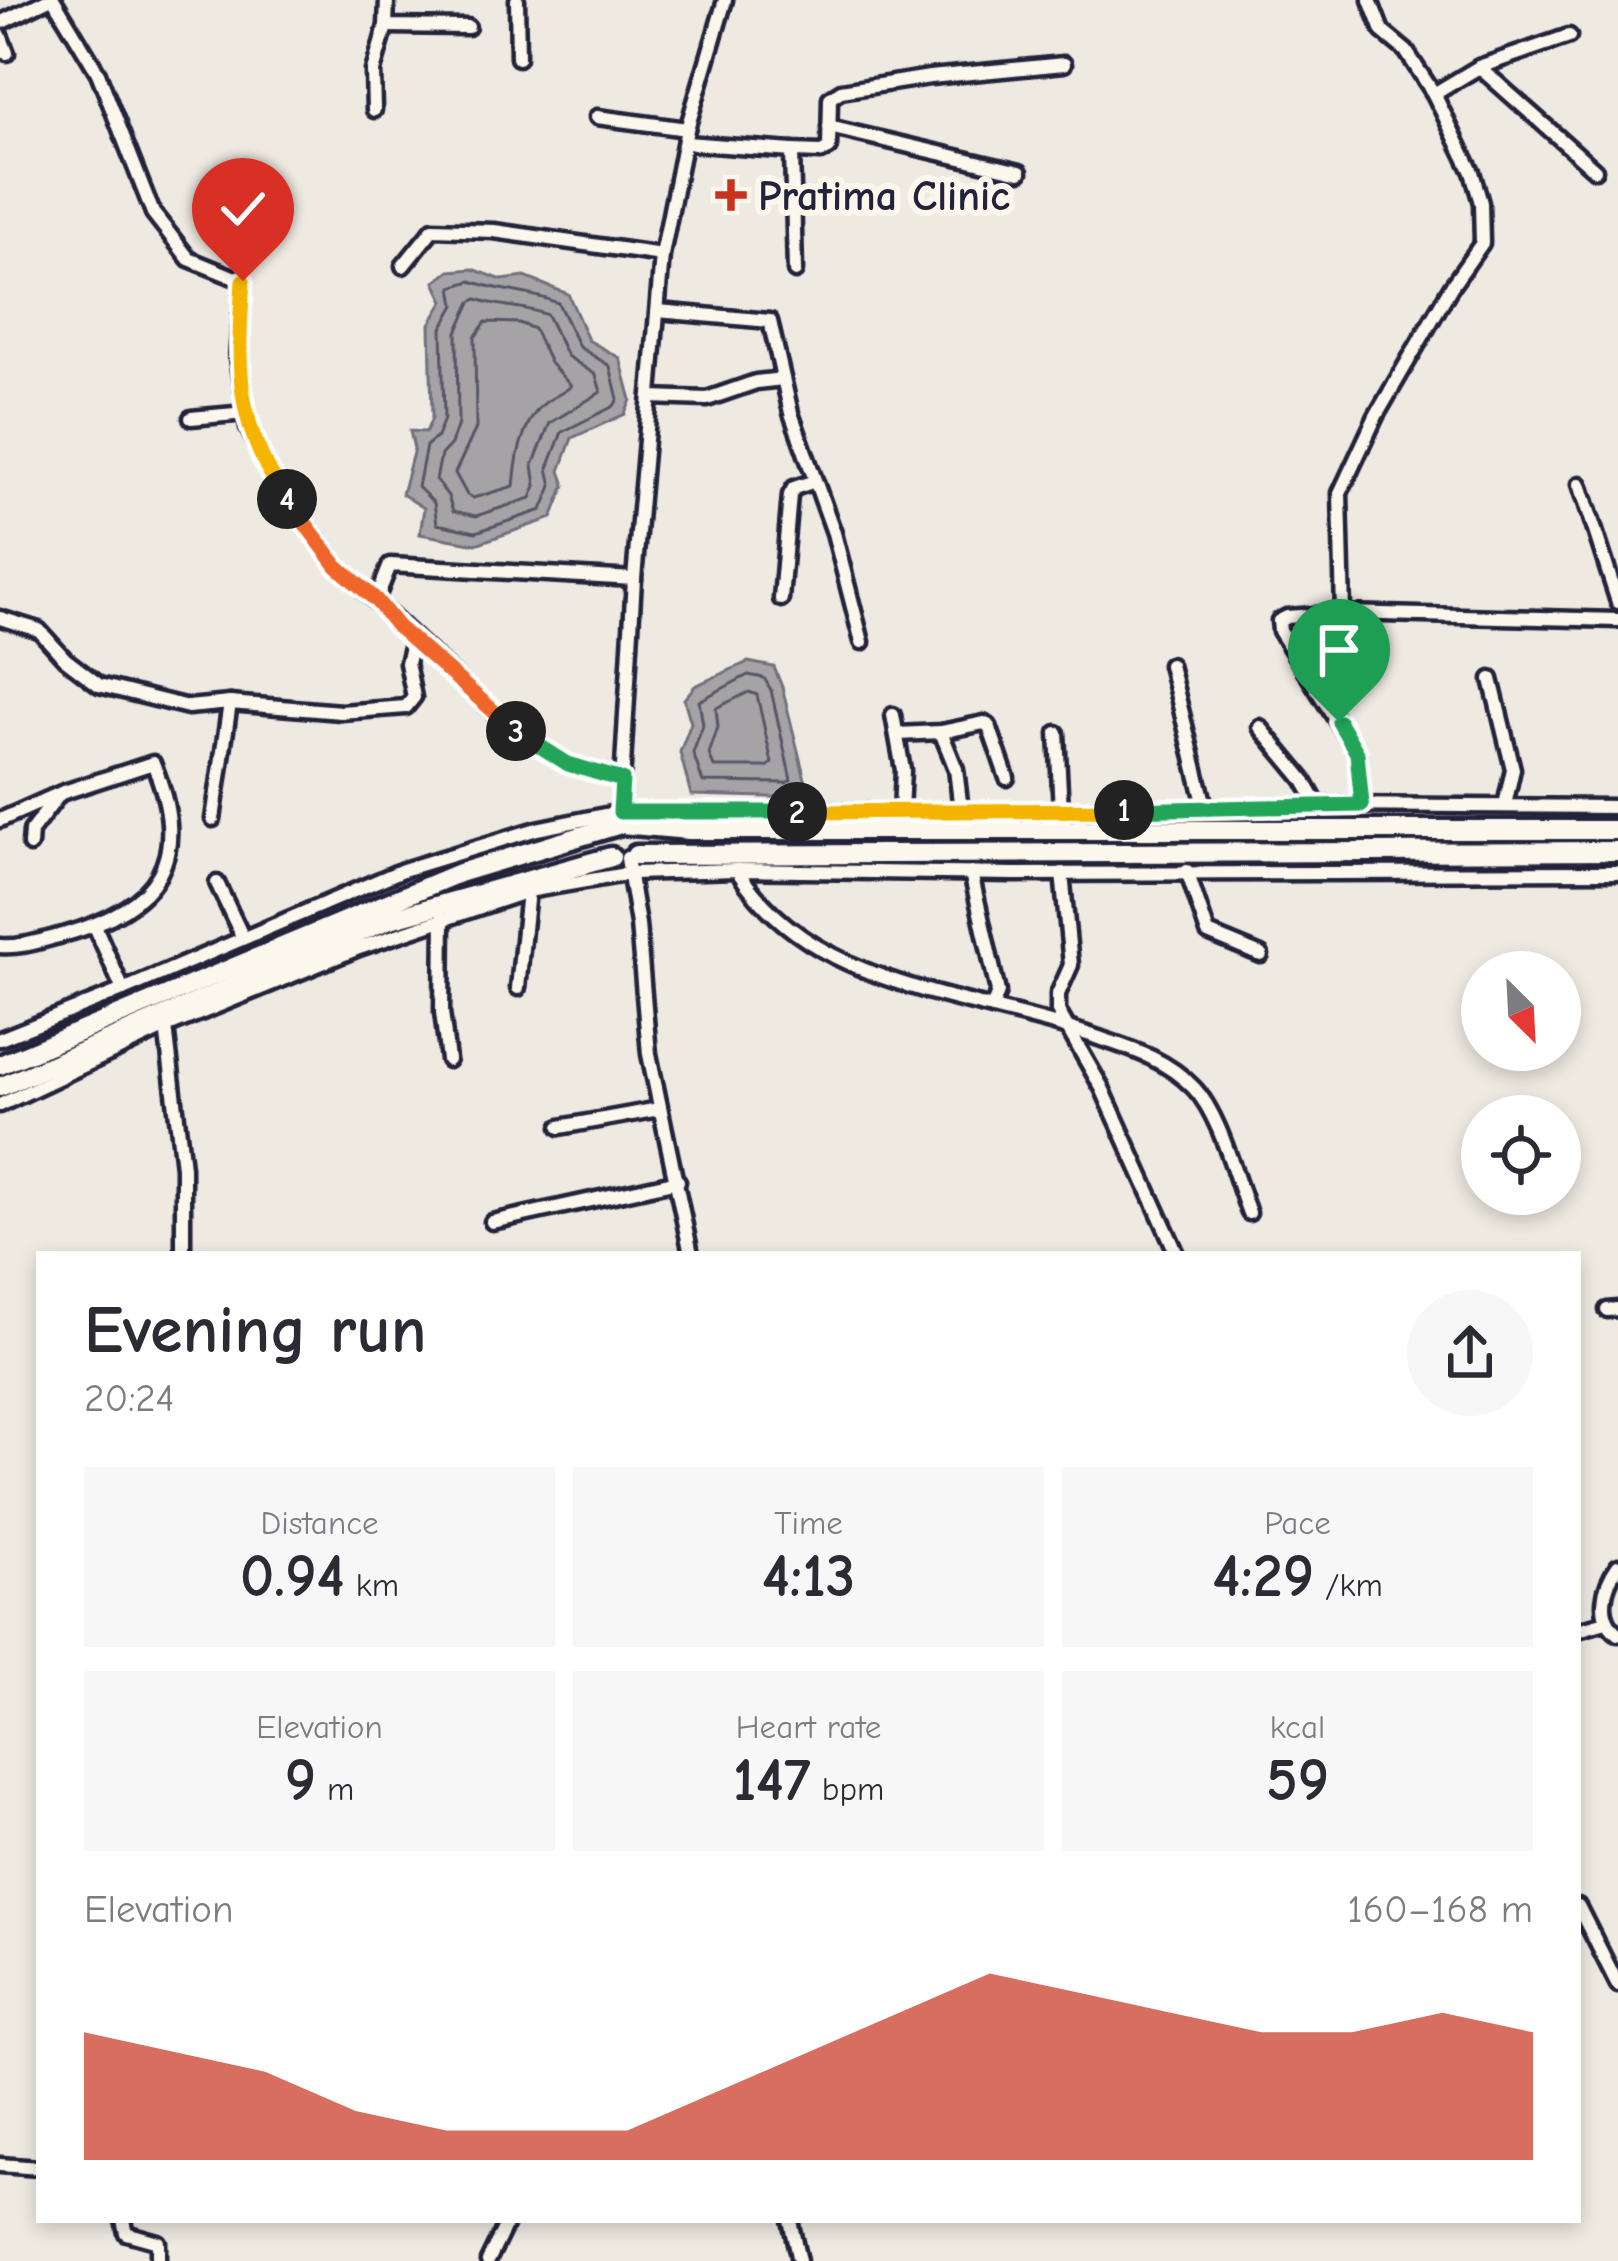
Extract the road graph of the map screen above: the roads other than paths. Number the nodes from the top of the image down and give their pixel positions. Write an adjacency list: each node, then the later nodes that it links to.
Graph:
1 (50, 0): 6 (street); 29 (street)
2 (387, 0): 7 (street)
3 (517, 0): 12 (street)
4 (725, 0): 19 (street)
5 (1370, 0): 15 (street)
6 (0, 23)
7 (386, 26): 8 (street); 16 (street)
8 (467, 27)
9 (0, 35): 11 (street)
10 (1569, 36): 14 (street)
11 (7, 53)
12 (518, 58)
13 (1064, 64): 18 (street)
14 (1479, 67): 15 (street); 21 (street)
15 (1434, 94): 37 (street)
16 (374, 110)
17 (597, 117): 19 (street)
18 (830, 128): 20 (street); 22 (street)
19 (687, 136): 20 (street); 23 (street)
20 (792, 151): 25 (street)
21 (1595, 170)
22 (1020, 172)
23 (662, 255): 24 (street); 26 (street)
24 (403, 266)
25 (795, 271)
26 (658, 311): 27 (street); 28 (street)
27 (783, 379): 28 (street); 31 (street)
28 (650, 397): 33 (street)
29 (245, 413): 30 (street); 35 (street)
30 (191, 418)
31 (815, 481): 34 (street); 41 (street)
32 (1580, 484): 36 (street)
33 (634, 579): 35 (street); 51 (street)
34 (781, 599)
35 (376, 600): 40 (street)
36 (1618, 602)
37 (1343, 614): 39 (street); 54 (street)
38 (0, 618): 44 (street)
39 (1618, 620)
40 (413, 639): 44 (street); 51 (street)
41 (862, 642)
42 (1170, 664): 59 (street)
43 (1491, 679): 55 (street)
44 (230, 703): 61 (street)
45 (893, 715): 49 (street)
46 (1260, 727): 53 (street)
47 (941, 732): 49 (street); 50 (street); 57 (street)
48 (1058, 733): 58 (street)
49 (897, 734): 60 (street)
50 (1007, 778)
51 (622, 780): 63 (street)
52 (61, 794): 62 (street); 65 (street); 76 (street)
53 (1318, 805): 54 (street); 59 (street)
54 (1362, 805): 55 (street)
55 (1505, 805): 56 (street)
56 (1618, 807)
57 (961, 810): 58 (street); 60 (street)
58 (1061, 810): 59 (street)
59 (1206, 810)
60 (901, 812): 63 (street)
61 (213, 819)
62 (0, 820)
63 (620, 823): 64 (highway); 67 (highway); 67 (highway); 77 (street); 87 (highway)
64 (1618, 830)
65 (30, 845)
66 (1618, 851): 67 (highway)
67 (627, 861): 68 (street); 74 (street); 88 (highway); 90 (street)
68 (737, 870): 71 (street); 82 (street)
69 (1187, 871): 70 (street); 72 (street); 79 (street)
70 (1618, 872)
71 (971, 873): 72 (street); 82 (street)
72 (1062, 873): 83 (street)
73 (217, 883): 77 (street)
74 (528, 891): 75 (street); 80 (street)
75 (443, 918): 84 (street); 86 (street)
76 (95, 926): 78 (street); 81 (street)
77 (243, 938): 81 (street)
78 (0, 946)
79 (1261, 955)
80 (518, 988)
81 (123, 990): 85 (street)
82 (992, 1008): 83 (street)
83 (1065, 1026): 93 (street); 97 (street)
84 (166, 1028): 89 (street); 95 (street)
85 (0, 1039)
86 (448, 1060)
87 (0, 1065)
88 (0, 1087)
89 (0, 1105)
90 (659, 1109): 91 (street); 92 (street)
91 (560, 1127)
92 (678, 1181): 94 (street); 96 (street)
93 (1249, 1213)
94 (491, 1222)
95 (183, 1251)
96 (691, 1251)
97 (1176, 1251)
98 (1618, 1566): 99 (street)
99 (1606, 1622): 100 (street); 101 (street)
100 (1581, 1629)
101 (1618, 1634)
102 (1581, 1912): 103 (street)
103 (1618, 1984)
104 (0, 2165): 105 (street)
105 (36, 2168)
106 (124, 2223): 109 (street)
107 (507, 2223): 110 (street)
108 (791, 2223): 111 (street)
109 (158, 2261)
110 (488, 2261)
111 (799, 2261)

